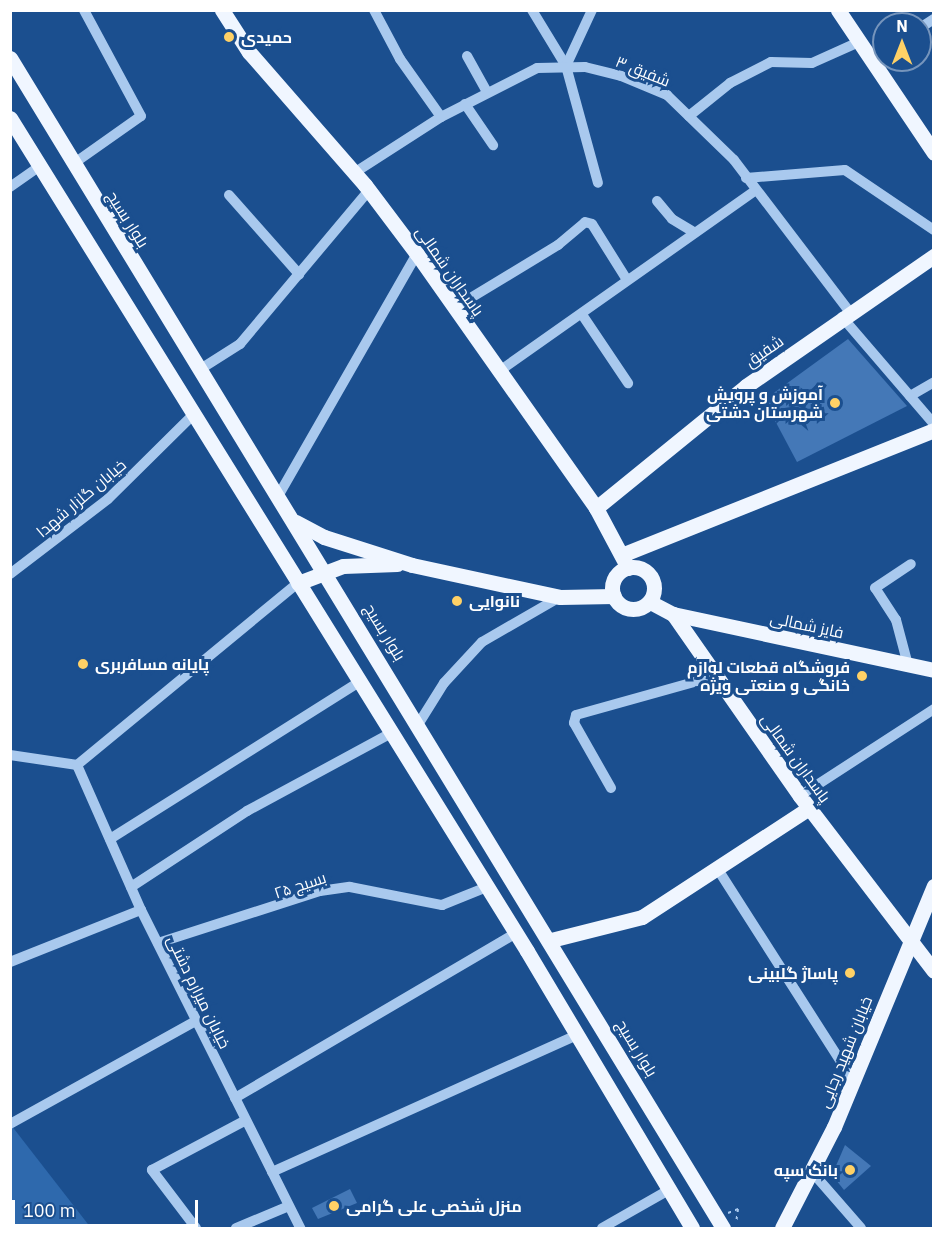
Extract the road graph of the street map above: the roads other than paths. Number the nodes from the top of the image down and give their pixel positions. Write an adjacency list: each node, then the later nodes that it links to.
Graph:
1 (84, 10): 19 (street)
2 (222, 10): 21 (main road, پاسداران شمالی)
3 (374, 10): 15 (street)
4 (532, 10): 11 (street)
5 (838, 10): 7 (main road)
6 (594, 11): 11 (street)
7 (863, 49): 8 (street); 14 (street); 18 (main road)
8 (872, 49)
9 (466, 56): 12 (street)
10 (10, 58): 19 (main road, بلوار بسیج)
11 (566, 66): 12 (street, شفیق ۳); 14 (street, شفیق ۳); 23 (street)
12 (487, 92): 13 (street, شفیق ۳)
13 (465, 104): 15 (street, شفیق ۳); 17 (street)
14 (689, 116): 22 (street, شفیق ۳)
15 (441, 117): 21 (street, شفیق ۳)
16 (10, 118): 20 (main road)
17 (493, 146)
18 (933, 153)
19 (73, 164): 38 (main road, بلوار بسیج)
20 (40, 166): 24 (street); 43 (main road)
21 (354, 173): 25 (main road, پاسداران شمالی)
22 (746, 178): 26 (street, شفیق ۳); 29 (street)
23 (598, 183)
24 (10, 187)
25 (369, 190): 31 (main road, پاسداران شمالی); 33 (street)
26 (754, 191): 30 (street); 36 (street, شفیق ۳)
27 (229, 195): 33 (street)
28 (657, 201): 30 (street)
29 (933, 230)
30 (692, 231): 34 (street)
31 (417, 254): 35 (main road, پاسداران شمالی); 46 (street)
32 (933, 256): 36 (main road, شفیق)
33 (299, 274): 38 (street)
34 (627, 280): 35 (street); 37 (street)
35 (454, 308): 39 (main road, پاسداران شمالی)
36 (846, 314): 42 (street, شفیق ۳); 47 (main road, شفیق)
37 (583, 316): 39 (street); 41 (street)
38 (199, 370): 46 (main road, بلوار بسیج)
39 (498, 372): 47 (main road, پاسداران شمالی)
40 (933, 382): 42 (street)
41 (628, 384)
42 (910, 396): 44 (street, شفیق ۳)
43 (193, 416): 53 (street, خیابان گلزار شهدا); 54 (main road)
44 (933, 424)
45 (933, 430): 49 (main road)
46 (277, 498): 48 (main road, بلوار بسیج)
47 (596, 508): 49 (main road, پاسداران شمالی)
48 (291, 519): 51 (main road); 52 (main road, بلوار بسیج)
49 (626, 561): 55 (main road); 57 (main road)
50 (910, 564): 59 (street)
51 (412, 565): 52 (main road); 56 (main road)
52 (327, 572): 54 (main road); 64 (main road, بلوار بسیج)
53 (10, 574)
54 (298, 583): 62 (main road); 67 (street)
55 (614, 596): 56 (main road); 57 (main road)
56 (560, 597): 64 (street)
57 (650, 602): 58 (main road, پاسداران شمالی)
58 (673, 614): 59 (main road, فایز شمالی); 61 (main road, پاسداران شمالی)
59 (908, 665): 60 (main road, فایز شمالی)
60 (933, 670)
61 (716, 676): 70 (street); 71 (main road, پاسداران شمالی)
62 (359, 682): 65 (main road); 72 (street)
63 (933, 709): 71 (street)
64 (419, 723): 68 (main road, بلوار بسیج)
65 (391, 733): 69 (main road); 75 (street)
66 (10, 755): 67 (street)
67 (77, 765): 72 (street, خیابان میرارم دشتی)
68 (446, 768): 69 (main road); 79 (main road, بلوار بسیج)
69 (422, 782): 76 (main road)
70 (611, 788)
71 (805, 802): 73 (main road); 80 (main road, پاسداران شمالی)
72 (110, 839): 75 (street, خیابان میرارم دشتی)
73 (717, 868): 79 (main road); 86 (street)
74 (933, 886): 80 (main road, خیابان شهید رجایی)
75 (131, 887): 77 (street, خیابان میرارم دشتی)
76 (487, 887): 78 (main road); 81 (street, بسیج ۲۵)
77 (141, 910): 81 (street, خیابان میرارم دشتی); 82 (street)
78 (516, 933): 85 (main road); 87 (street)
79 (551, 940): 99 (main road, بلوار بسیج)
80 (911, 940): 83 (main road, پاسداران شمالی); 86 (main road, خیابان شهید رجایی)
81 (158, 943): 84 (street, خیابان میرارم دشتی)
82 (10, 962)
83 (933, 971)
84 (196, 1021): 87 (street, خیابان میرارم دشتی); 89 (street)
85 (577, 1035): 90 (street); 92 (main road)
86 (853, 1081): 91 (main road, خیابان شهید رجایی)
87 (235, 1098): 88 (street, خیابان میرارم دشتی)
88 (246, 1120): 90 (street, خیابان میرارم دشتی); 94 (street)
89 (10, 1124)
90 (272, 1172): 93 (street, خیابان میرارم دشتی)
91 (813, 1173): 100 (main road, خیابان شهید رجایی); 101 (street)
92 (669, 1190): 97 (street); 98 (main road)
93 (289, 1206): 95 (street); 96 (street, خیابان میرارم دشتی)
94 (196, 1228)
95 (236, 1228)
96 (300, 1228)
97 (602, 1228)
98 (692, 1228)
99 (723, 1228)
100 (782, 1228)
101 (861, 1228)

